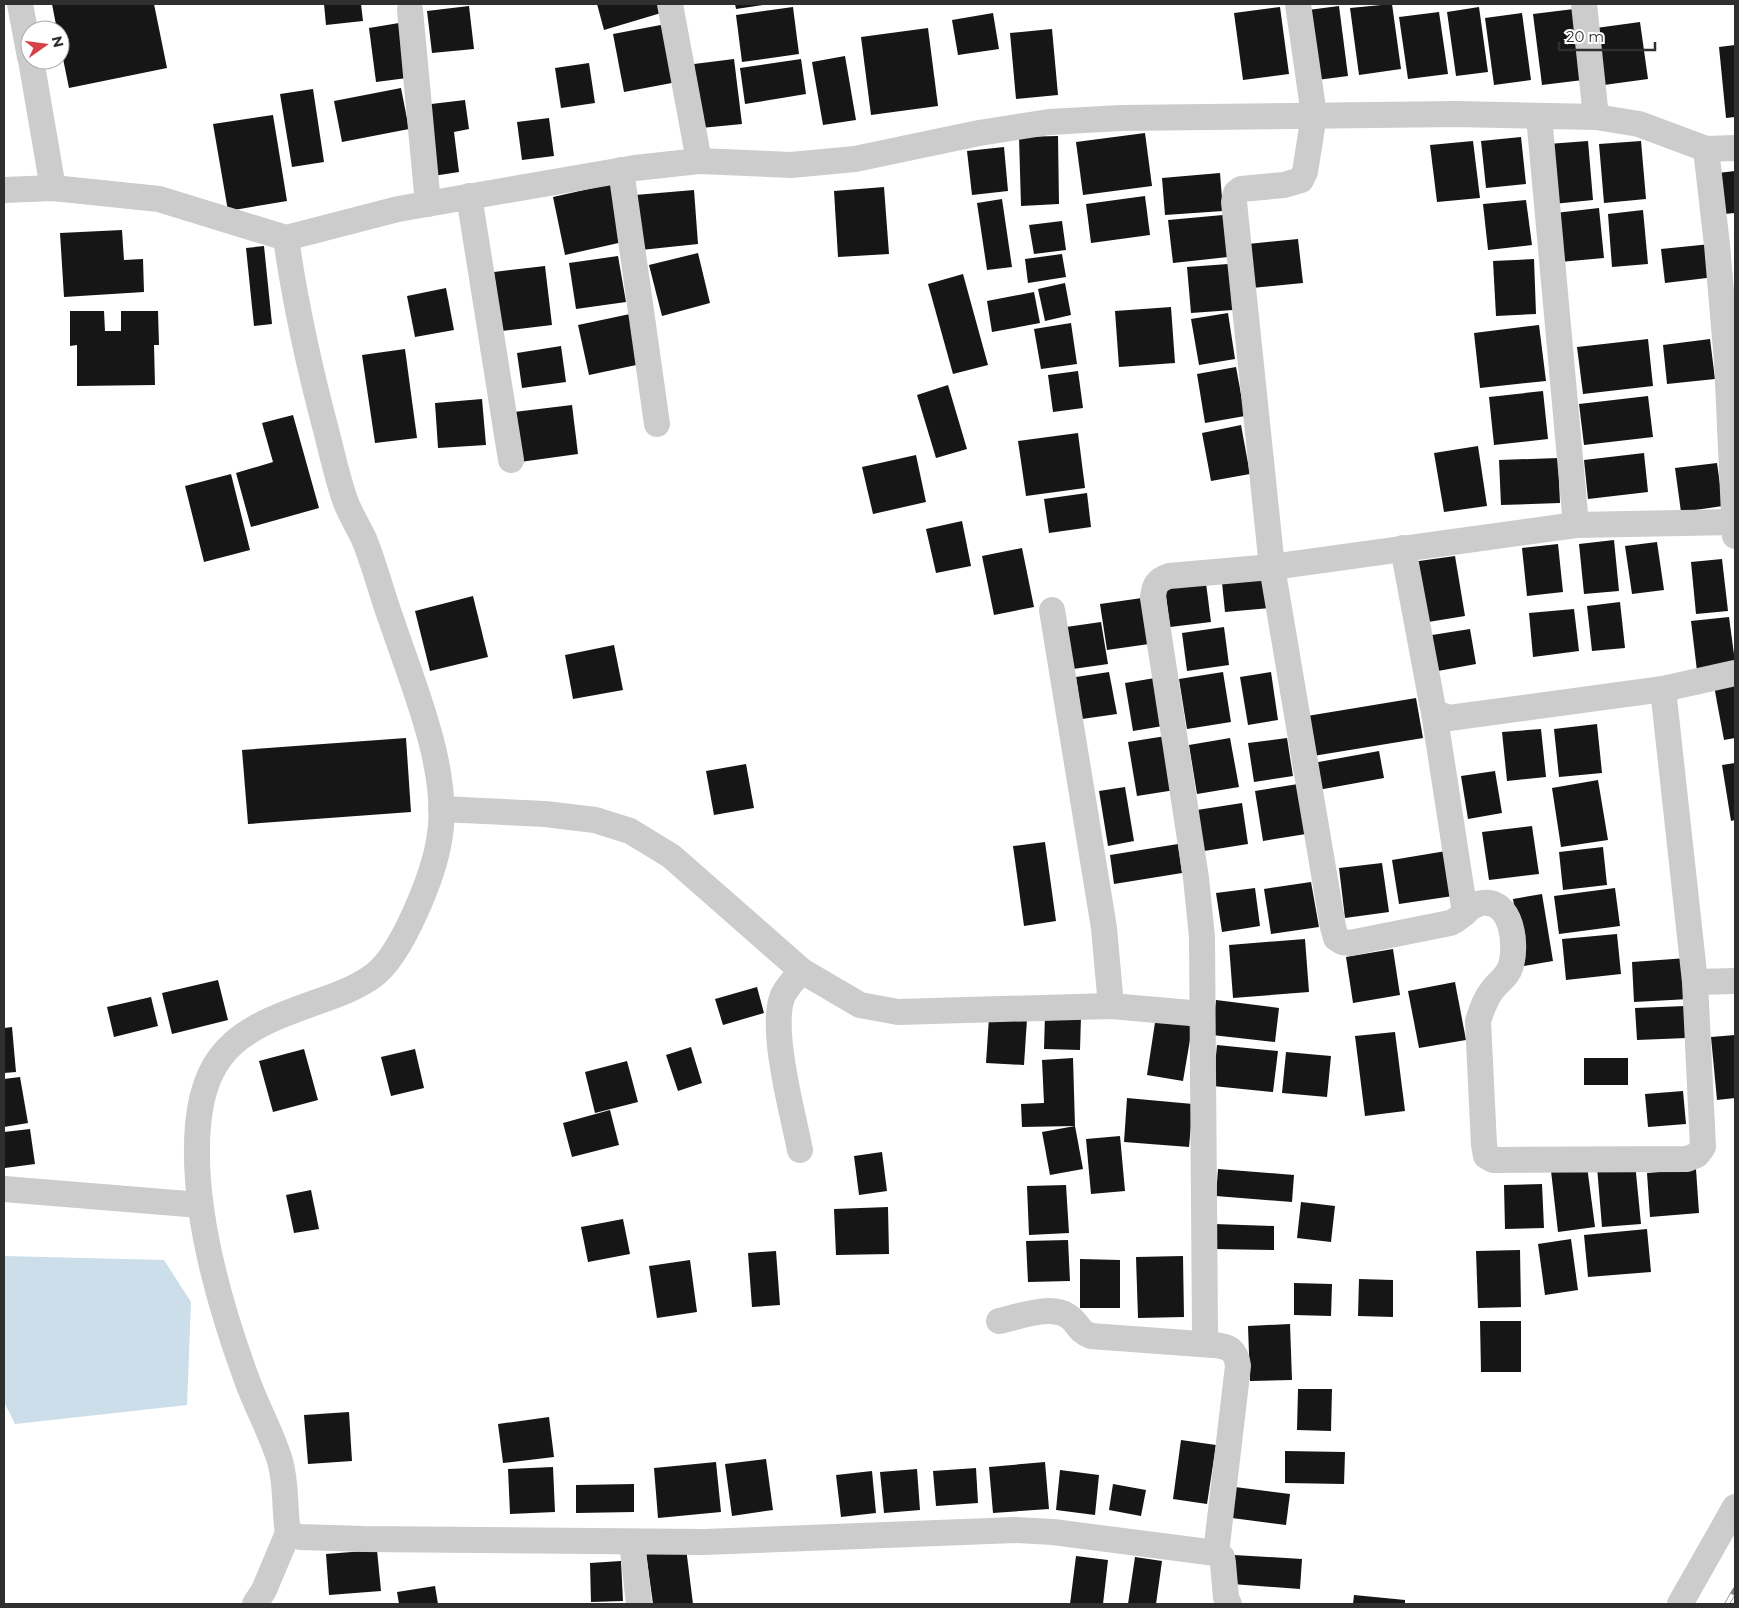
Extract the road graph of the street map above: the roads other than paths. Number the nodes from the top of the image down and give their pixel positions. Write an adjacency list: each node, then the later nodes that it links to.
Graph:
1 (20, 4): 6 (street)
2 (670, 4): 13 (street)
3 (1298, 4): 8 (street)
4 (1584, 4): 10 (street)
5 (410, 10): 18 (street)
6 (23, 20)
7 (32, 70): 15 (street)
8 (1314, 115): 9 (street); 13 (street); 25 (street)
9 (1539, 116): 10 (street); 22 (street)
10 (1596, 118): 12 (street)
11 (1735, 148): 12 (street)
12 (1706, 150): 23 (street)
13 (699, 161): 14 (street)
14 (621, 170): 17 (street); 20 (street)
15 (53, 188): 16 (street); 19 (street)
16 (4, 190)
17 (469, 196): 18 (street); 21 (street)
18 (428, 204): 19 (street)
19 (286, 238): 30 (street)
20 (656, 424)
21 (511, 460)
22 (1576, 524): 23 (street); 24 (street)
23 (1734, 529)
24 (1403, 548): 25 (street); 29 (street)
25 (1272, 567): 31 (street); 36 (street)
26 (1052, 610): 35 (street)
27 (1735, 673): 28 (street)
28 (1663, 689): 29 (street); 34 (street)
29 (1434, 712): 31 (street)
30 (441, 809): 32 (street); 39 (street)
31 (1465, 913): 34 (street)
32 (802, 971): 35 (street); 37 (street)
33 (1735, 981): 34 (street)
34 (1695, 982)
35 (1110, 1006): 36 (street)
36 (1202, 1014): 41 (street)
37 (800, 1150)
38 (4, 1189): 39 (street)
39 (200, 1204): 43 (street)
40 (999, 1321): 41 (street)
41 (1213, 1345): 45 (street)
42 (1735, 1507): 49 (street)
43 (288, 1533): 44 (street); 46 (street)
44 (632, 1542): 45 (street); 47 (street)
45 (1216, 1553): 48 (street)
46 (255, 1604)
47 (639, 1604)
48 (1229, 1604)
49 (1680, 1604)

